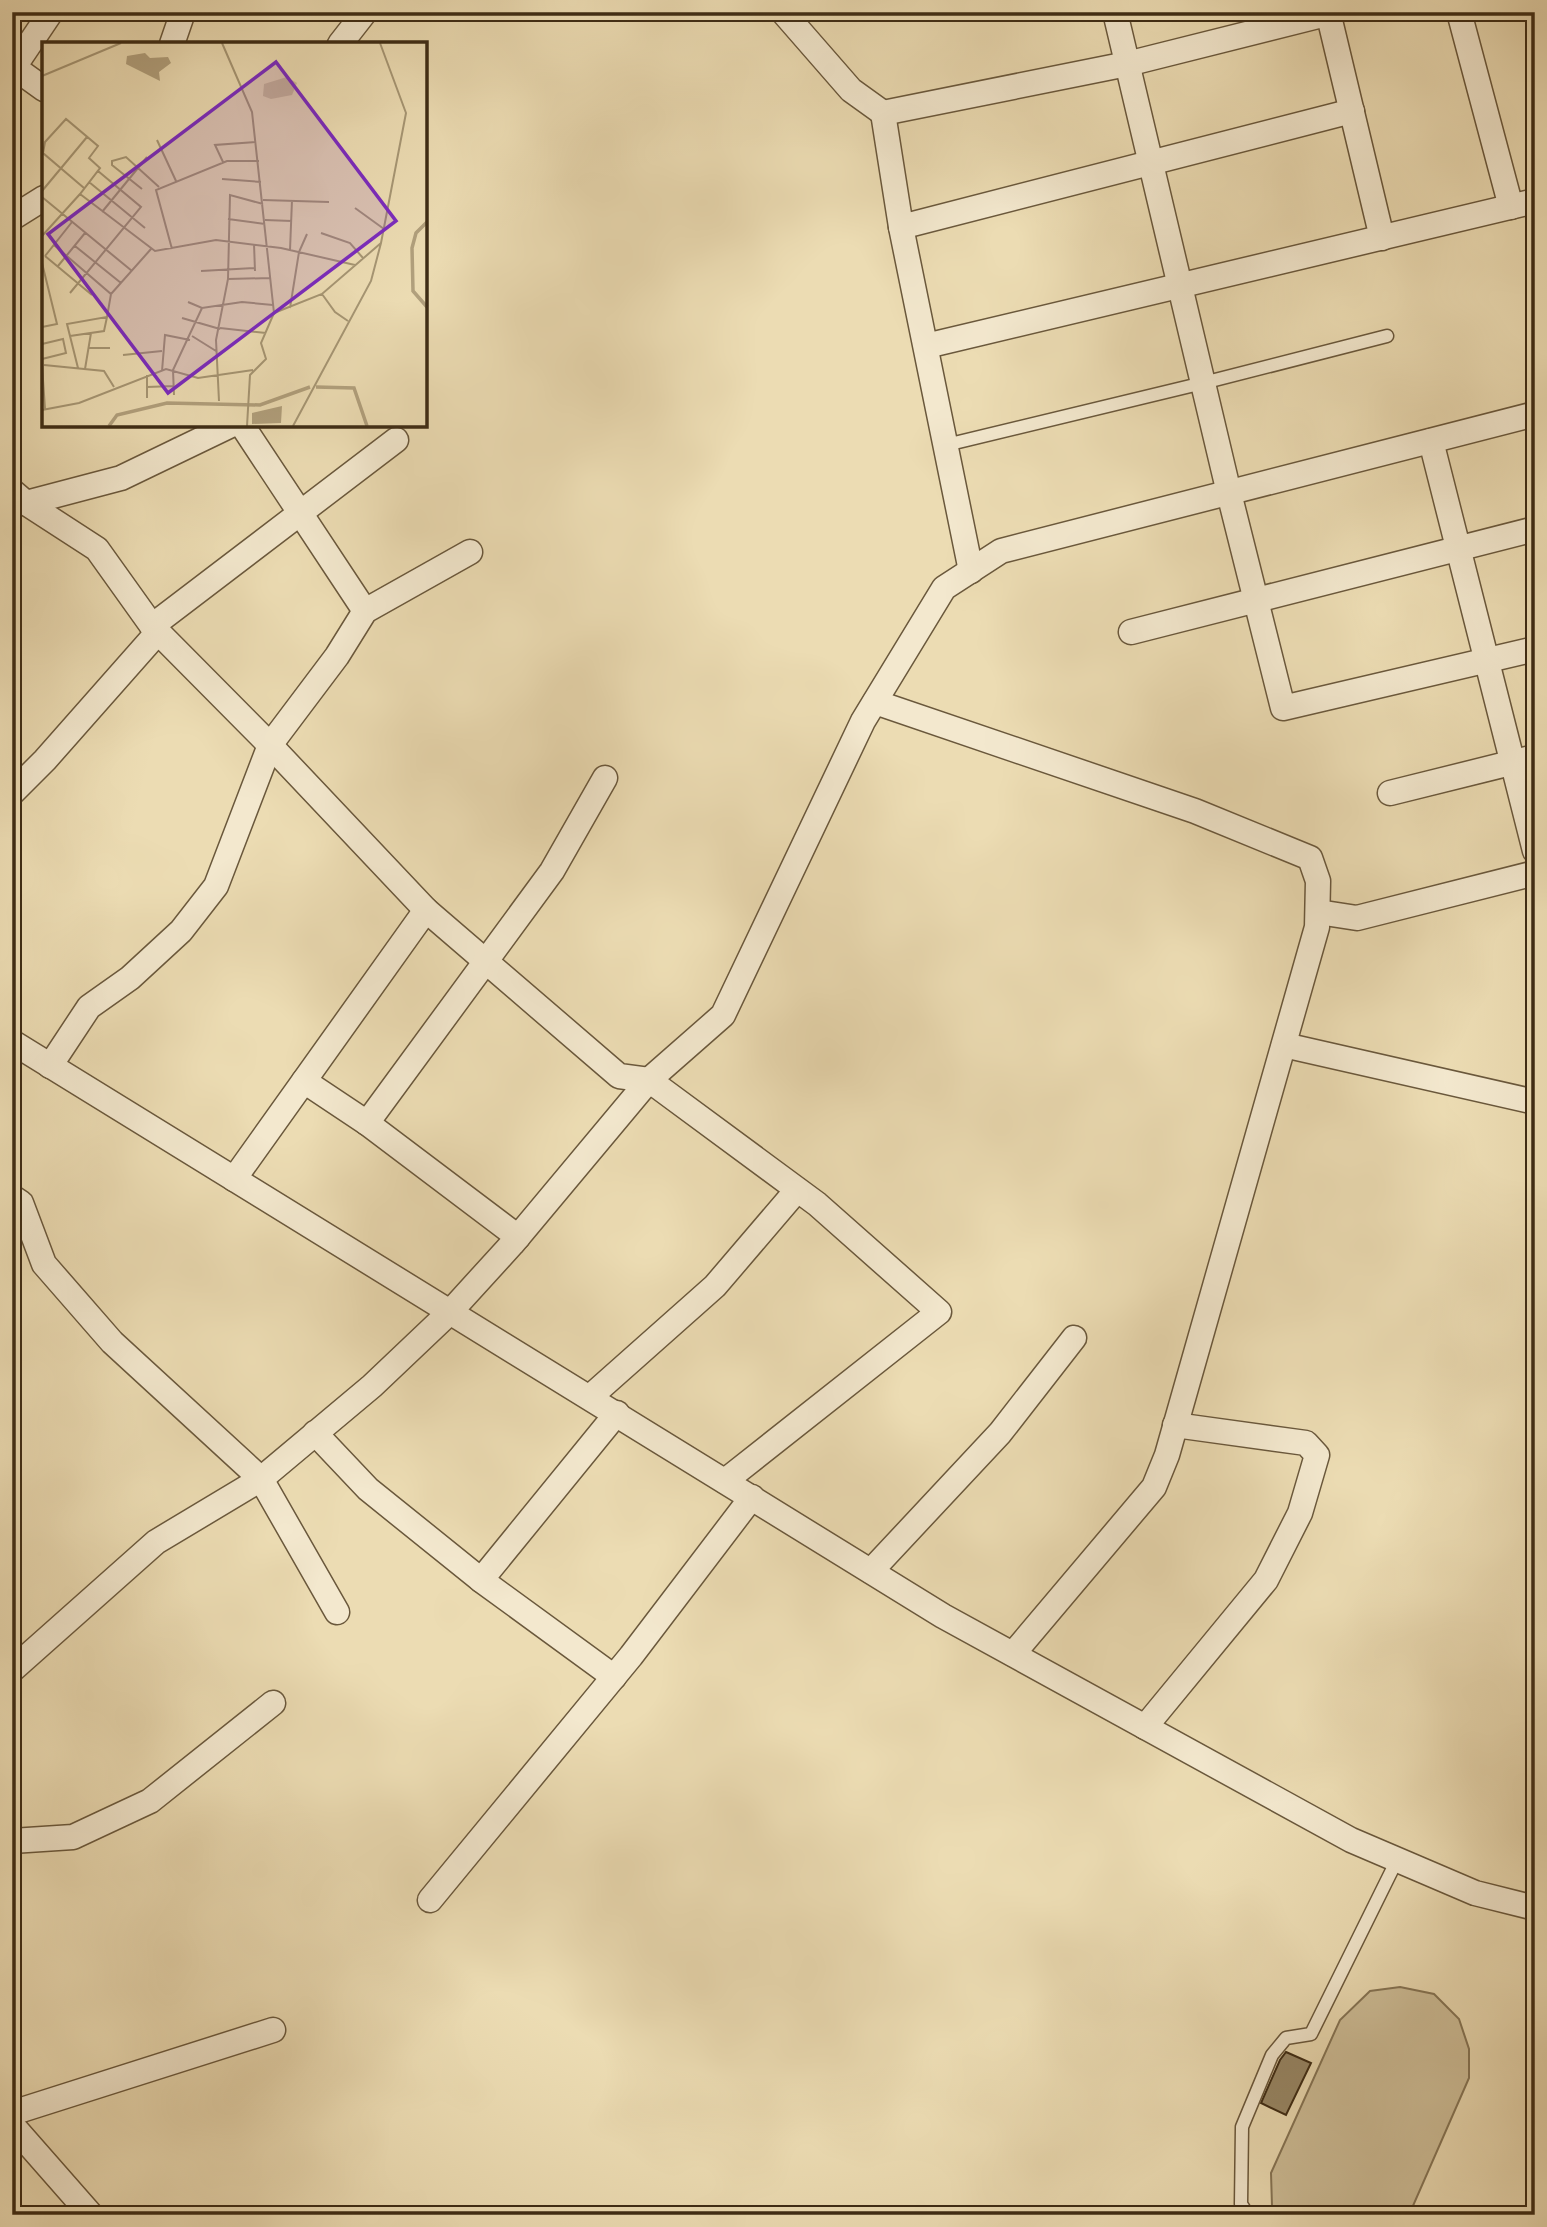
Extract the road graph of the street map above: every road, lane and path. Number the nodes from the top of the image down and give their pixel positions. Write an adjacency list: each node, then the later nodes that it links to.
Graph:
1 (51, 12): 11 (street)
2 (183, 12): 8 (street)
3 (365, 12): 9 (street)
4 (783, 12): 14 (street)
5 (1115, 12): 10 (street)
6 (1459, 12): 17 (street)
7 (1330, 13): 10 (street); 13 (street)
8 (173, 42)
9 (342, 42)
10 (1127, 64): 14 (street); 15 (street)
11 (13, 67): 12 (street)
12 (42, 88)
13 (1352, 111): 15 (street); 20 (street)
14 (883, 113): 19 (street)
15 (1151, 163): 19 (street); 21 (street)
16 (42, 199): 18 (street)
17 (1523, 204): 20 (street)
18 (12, 218)
19 (901, 227): 23 (street)
20 (1382, 238): 21 (street)
21 (1180, 287): 23 (street); 24 (street)
22 (1387, 336): 24 (lane)
23 (926, 346): 30 (street)
24 (1203, 383): 30 (lane); 31 (street)
25 (1535, 414): 29 (street)
26 (227, 427): 32 (street)
27 (243, 427): 33 (street)
28 (396, 440): 33 (street)
29 (1431, 441): 31 (street); 35 (street)
30 (946, 445): 37 (street)
31 (1229, 492): 37 (street); 38 (street)
32 (19, 497): 40 (street)
33 (300, 513): 39 (street); 40 (street)
34 (1535, 529): 35 (street)
35 (1458, 547): 38 (street); 43 (street)
36 (470, 552): 39 (street)
37 (971, 571): 44 (street)
38 (1255, 600): 41 (street); 43 (street)
39 (365, 611): 45 (street)
40 (155, 629): 45 (street); 48 (street)
41 (1131, 632)
42 (1535, 649): 43 (street)
43 (1486, 660): 46 (street)
44 (875, 702): 53 (street); 59 (street)
45 (270, 745): 52 (street); 57 (street)
46 (1524, 760): 49 (street); 50 (street)
47 (605, 778): 54 (street)
48 (12, 793)
49 (1390, 793)
50 (1535, 851)
51 (1535, 873): 53 (street)
52 (426, 909): 54 (street); 60 (street)
53 (1318, 912): 56 (street)
54 (486, 961): 58 (street); 63 (street)
55 (12, 1042): 57 (street)
56 (1283, 1045): 61 (street); 72 (street)
57 (50, 1066): 64 (street)
58 (619, 1076): 59 (street); 62 (street)
59 (649, 1080): 62 (street); 65 (street)
60 (304, 1081): 63 (street); 64 (street)
61 (1535, 1102)
62 (616, 1120): 67 (street)
63 (367, 1123): 67 (street)
64 (234, 1179): 68 (street)
65 (797, 1190): 70 (street); 75 (street)
66 (12, 1197): 74 (street)
67 (518, 1237): 68 (street)
68 (451, 1311): 70 (street); 73 (street)
69 (1074, 1338): 77 (street)
70 (590, 1397): 71 (street)
71 (617, 1413): 75 (street); 78 (street)
72 (1175, 1425): 80 (street); 84 (street)
73 (315, 1433): 74 (street); 78 (street)
74 (261, 1479): 79 (street); 81 (street)
75 (725, 1480): 76 (street)
76 (752, 1497): 77 (street); 82 (street)
77 (871, 1571): 80 (street)
78 (481, 1580): 82 (street)
79 (337, 1612)
80 (1013, 1654): 84 (street)
81 (12, 1670)
82 (614, 1677): 87 (street)
83 (273, 1703): 85 (street)
84 (1146, 1727): 86 (street)
85 (12, 1841)
86 (1397, 1860): 88 (street); 93 (lane)
87 (430, 1900)
88 (1535, 1908)
89 (273, 2030): 90 (street)
90 (12, 2113)
91 (12, 2125): 92 (street)
92 (91, 2215)
93 (1248, 2215)

